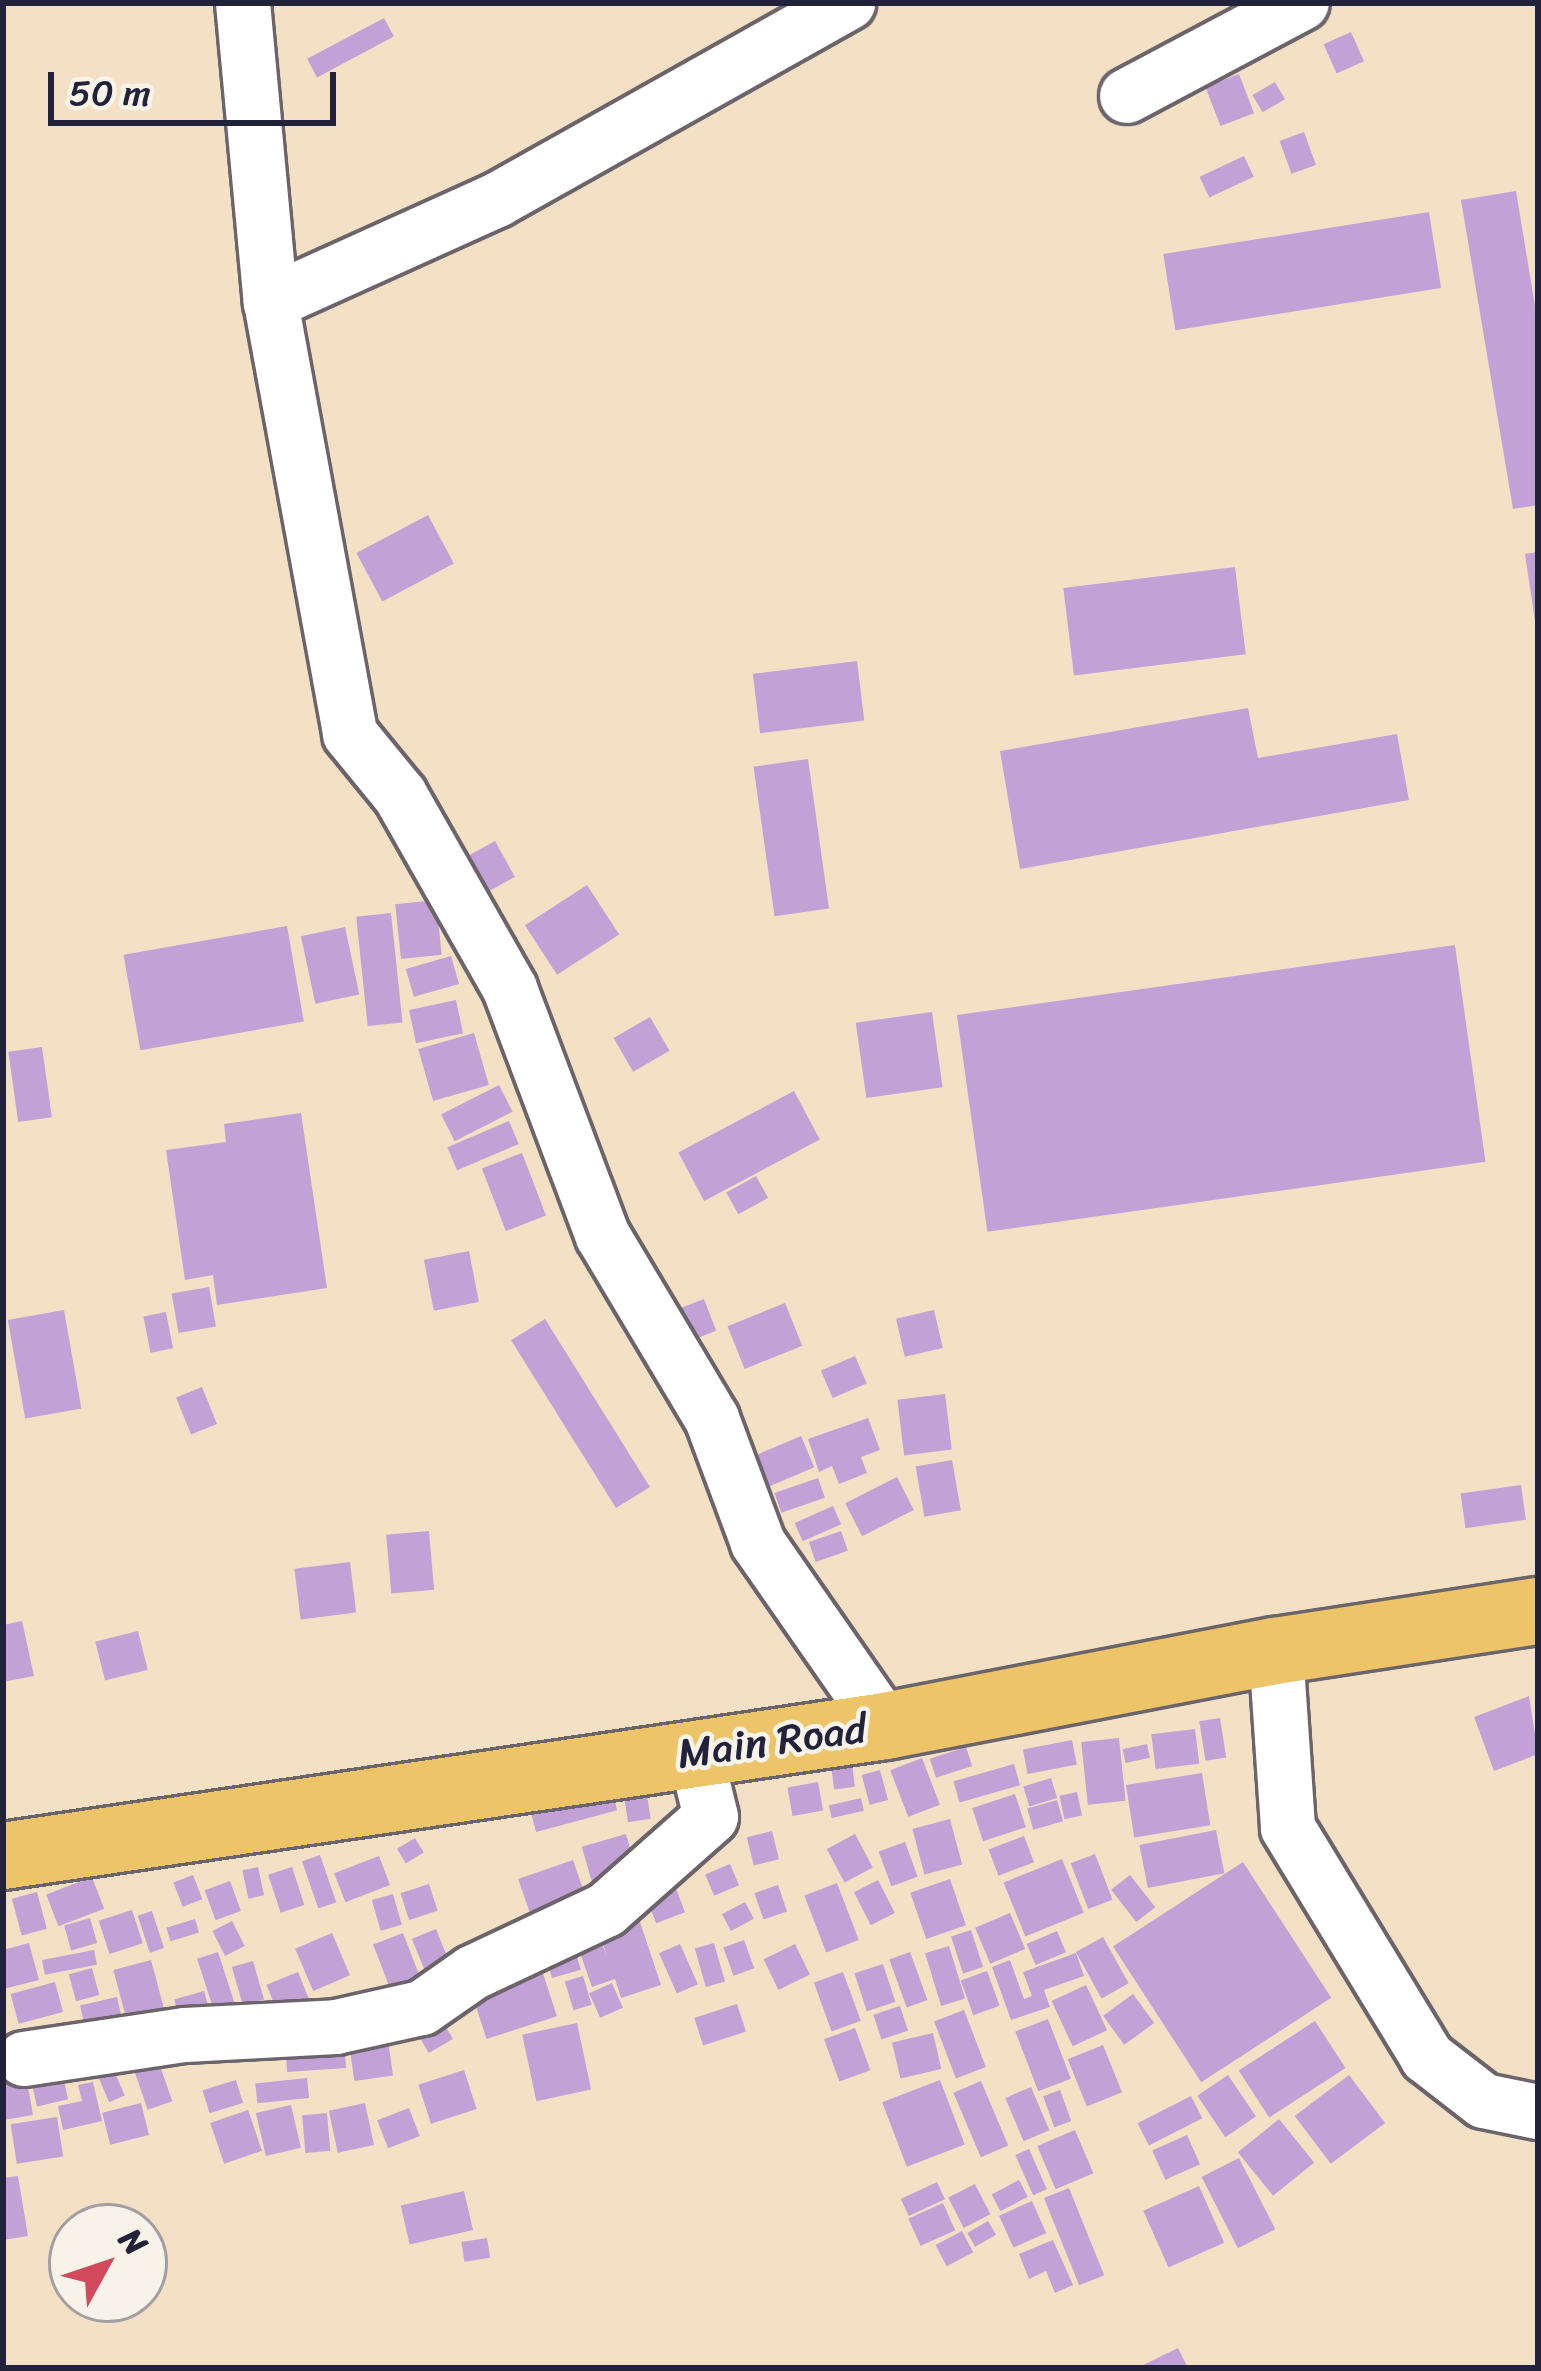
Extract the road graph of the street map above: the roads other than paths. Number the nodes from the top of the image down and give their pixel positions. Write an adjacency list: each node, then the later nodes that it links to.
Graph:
1 (243, 3): 5 (street)
2 (848, 3): 5 (street)
3 (1302, 3): 4 (street)
4 (1127, 96)
5 (271, 302): 8 (street)
6 (1538, 1610): 7 (main road, Main Road)
7 (1276, 1651): 8 (main road, Main Road); 12 (street)
8 (885, 1726): 9 (main road, Main Road)
9 (694, 1752): 10 (main road, Main Road); 11 (street)
10 (3, 1856)
11 (24, 2059)
12 (1538, 2112)

